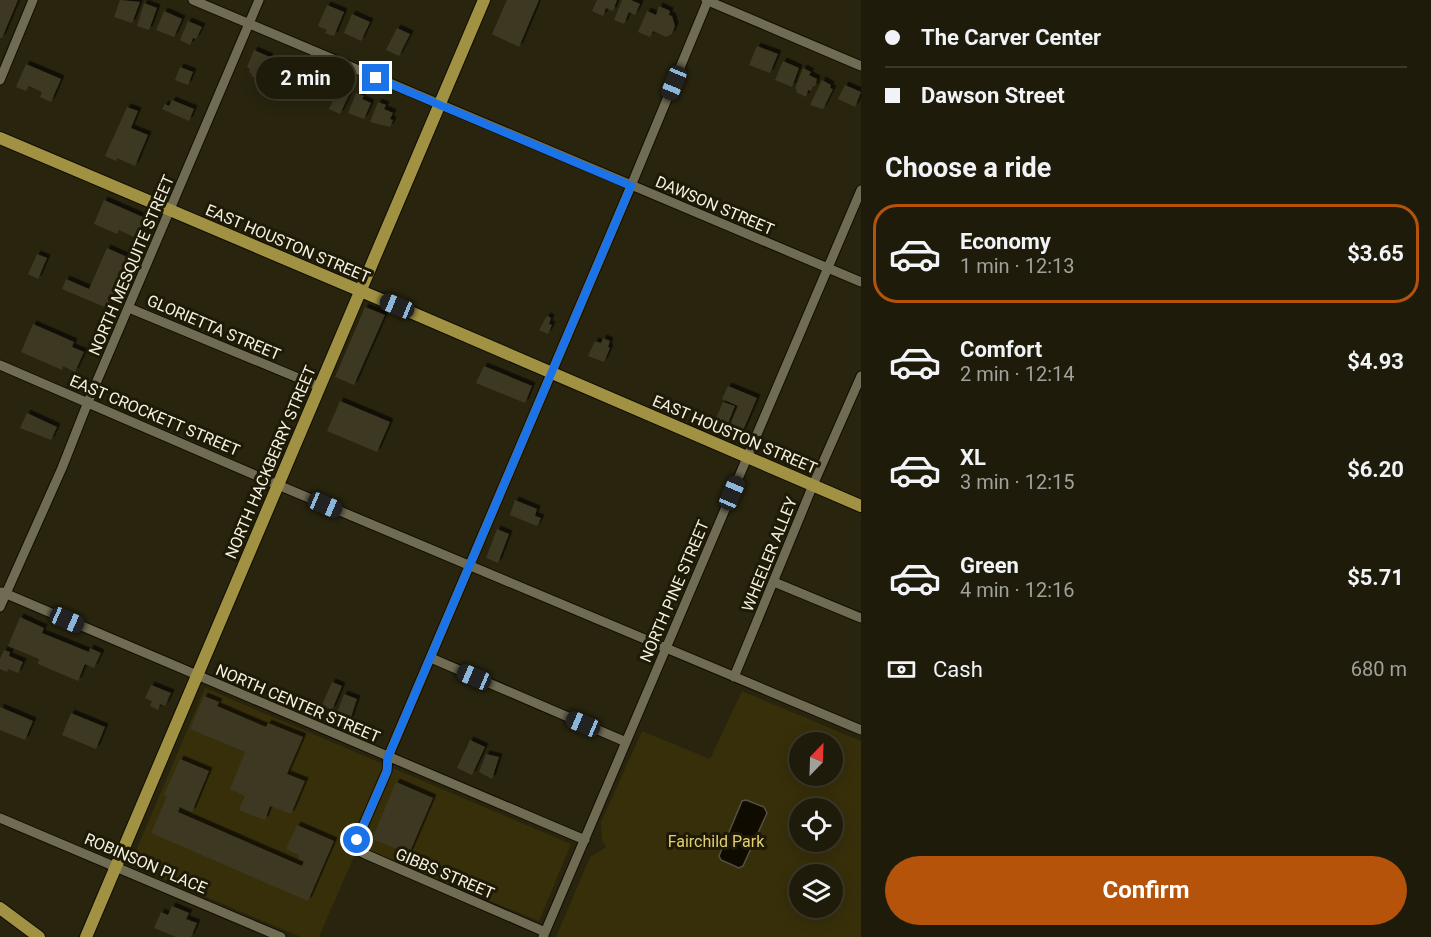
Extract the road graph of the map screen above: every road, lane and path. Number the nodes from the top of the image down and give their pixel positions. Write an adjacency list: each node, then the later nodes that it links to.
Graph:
1 (33, 0): 8 (street)
2 (193, 0): 6 (street, DAWSON STREET)
3 (259, 0): 6 (street, NORTH MESQUITE STREET)
4 (484, 0): 9 (main road, NORTH HACKBERRY STREET)
5 (707, 0): 7 (street); 11 (street, GIBBS STREET)
6 (249, 25): 9 (street, DAWSON STREET); 13 (street, NORTH MESQUITE STREET)
7 (861, 66)
8 (0, 80)
9 (440, 104): 11 (street, DAWSON STREET); 16 (main road, NORTH HACKBERRY STREET)
10 (0, 138): 13 (main road, EAST HOUSTON STREET)
11 (631, 186): 14 (street, DAWSON STREET); 19 (street, GIBBS STREET)
12 (860, 193): 14 (street, NORTH PINE STREET)
13 (170, 211): 16 (main road, EAST HOUSTON STREET); 17 (street, NORTH MESQUITE STREET)
14 (827, 267): 15 (street, DAWSON STREET); 24 (street, NORTH PINE STREET)
15 (861, 282)
16 (360, 291): 19 (main road, EAST HOUSTON STREET); 21 (main road, NORTH HACKBERRY STREET)
17 (129, 308): 21 (street, GLORIETTA STREET); 23 (street, NORTH MESQUITE STREET)
18 (0, 365): 23 (street, EAST CROCKETT STREET)
19 (552, 372): 24 (main road, EAST HOUSTON STREET); 28 (street, GIBBS STREET)
20 (861, 376): 22 (street, WHEELER ALLEY)
21 (320, 387): 25 (main road, NORTH HACKBERRY STREET)
22 (858, 391): 26 (street, WHEELER ALLEY)
23 (88, 402): 25 (street, EAST CROCKETT STREET); 30 (street, NORTH MESQUITE STREET)
24 (747, 458): 26 (main road, EAST HOUSTON STREET); 33 (street, NORTH PINE STREET)
25 (278, 485): 28 (street, EAST CROCKETT STREET); 35 (main road, NORTH HACKBERRY STREET)
26 (813, 485): 27 (main road, EAST HOUSTON STREET); 29 (street, WHEELER ALLEY)
27 (861, 506)
28 (470, 566): 33 (street, EAST CROCKETT STREET); 34 (street, GIBBS STREET)
29 (774, 582): 32 (street); 36 (street, WHEELER ALLEY)
30 (3, 592): 31 (street, NORTH MESQUITE STREET); 35 (street, NORTH CENTER STREET)
31 (0, 607)
32 (861, 618)
33 (666, 648): 36 (street, EAST CROCKETT STREET); 38 (street, NORTH PINE STREET)
34 (431, 658): 38 (street); 39 (street, GIBBS STREET)
35 (197, 676): 39 (street, NORTH CENTER STREET); 42 (main road, NORTH HACKBERRY STREET)
36 (734, 677): 37 (street, EAST CROCKETT STREET)
37 (861, 730)
38 (626, 742): 41 (street, NORTH PINE STREET)
39 (388, 757): 41 (street, NORTH CENTER STREET); 44 (street, GIBBS STREET)
40 (0, 818): 42 (street, ROBINSON PLACE)
41 (585, 840): 44 (street, NORTH PINE STREET)
42 (116, 867): 46 (main road, NORTH HACKBERRY STREET); 47 (street, ROBINSON PLACE)
43 (0, 908): 45 (main road)
44 (544, 935)
45 (39, 937)
46 (86, 937)
47 (281, 937)

